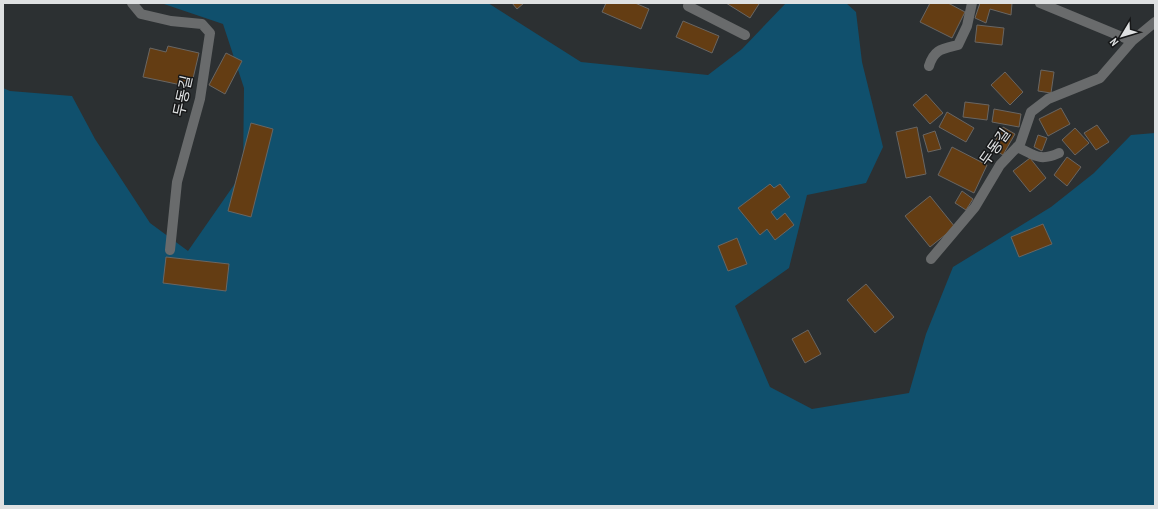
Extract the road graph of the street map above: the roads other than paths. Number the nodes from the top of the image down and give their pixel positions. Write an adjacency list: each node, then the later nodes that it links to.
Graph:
1 (132, 3): 11 (street, 두동길)
2 (972, 3): 8 (street)
3 (1040, 3): 7 (street)
4 (686, 4): 6 (street)
5 (1155, 22): 7 (street, 두동길)
6 (745, 34)
7 (1132, 41): 9 (street, 두동길)
8 (929, 66)
9 (1017, 147): 10 (street); 12 (street, 두동길)
10 (1059, 153)
11 (170, 250)
12 (931, 259)

